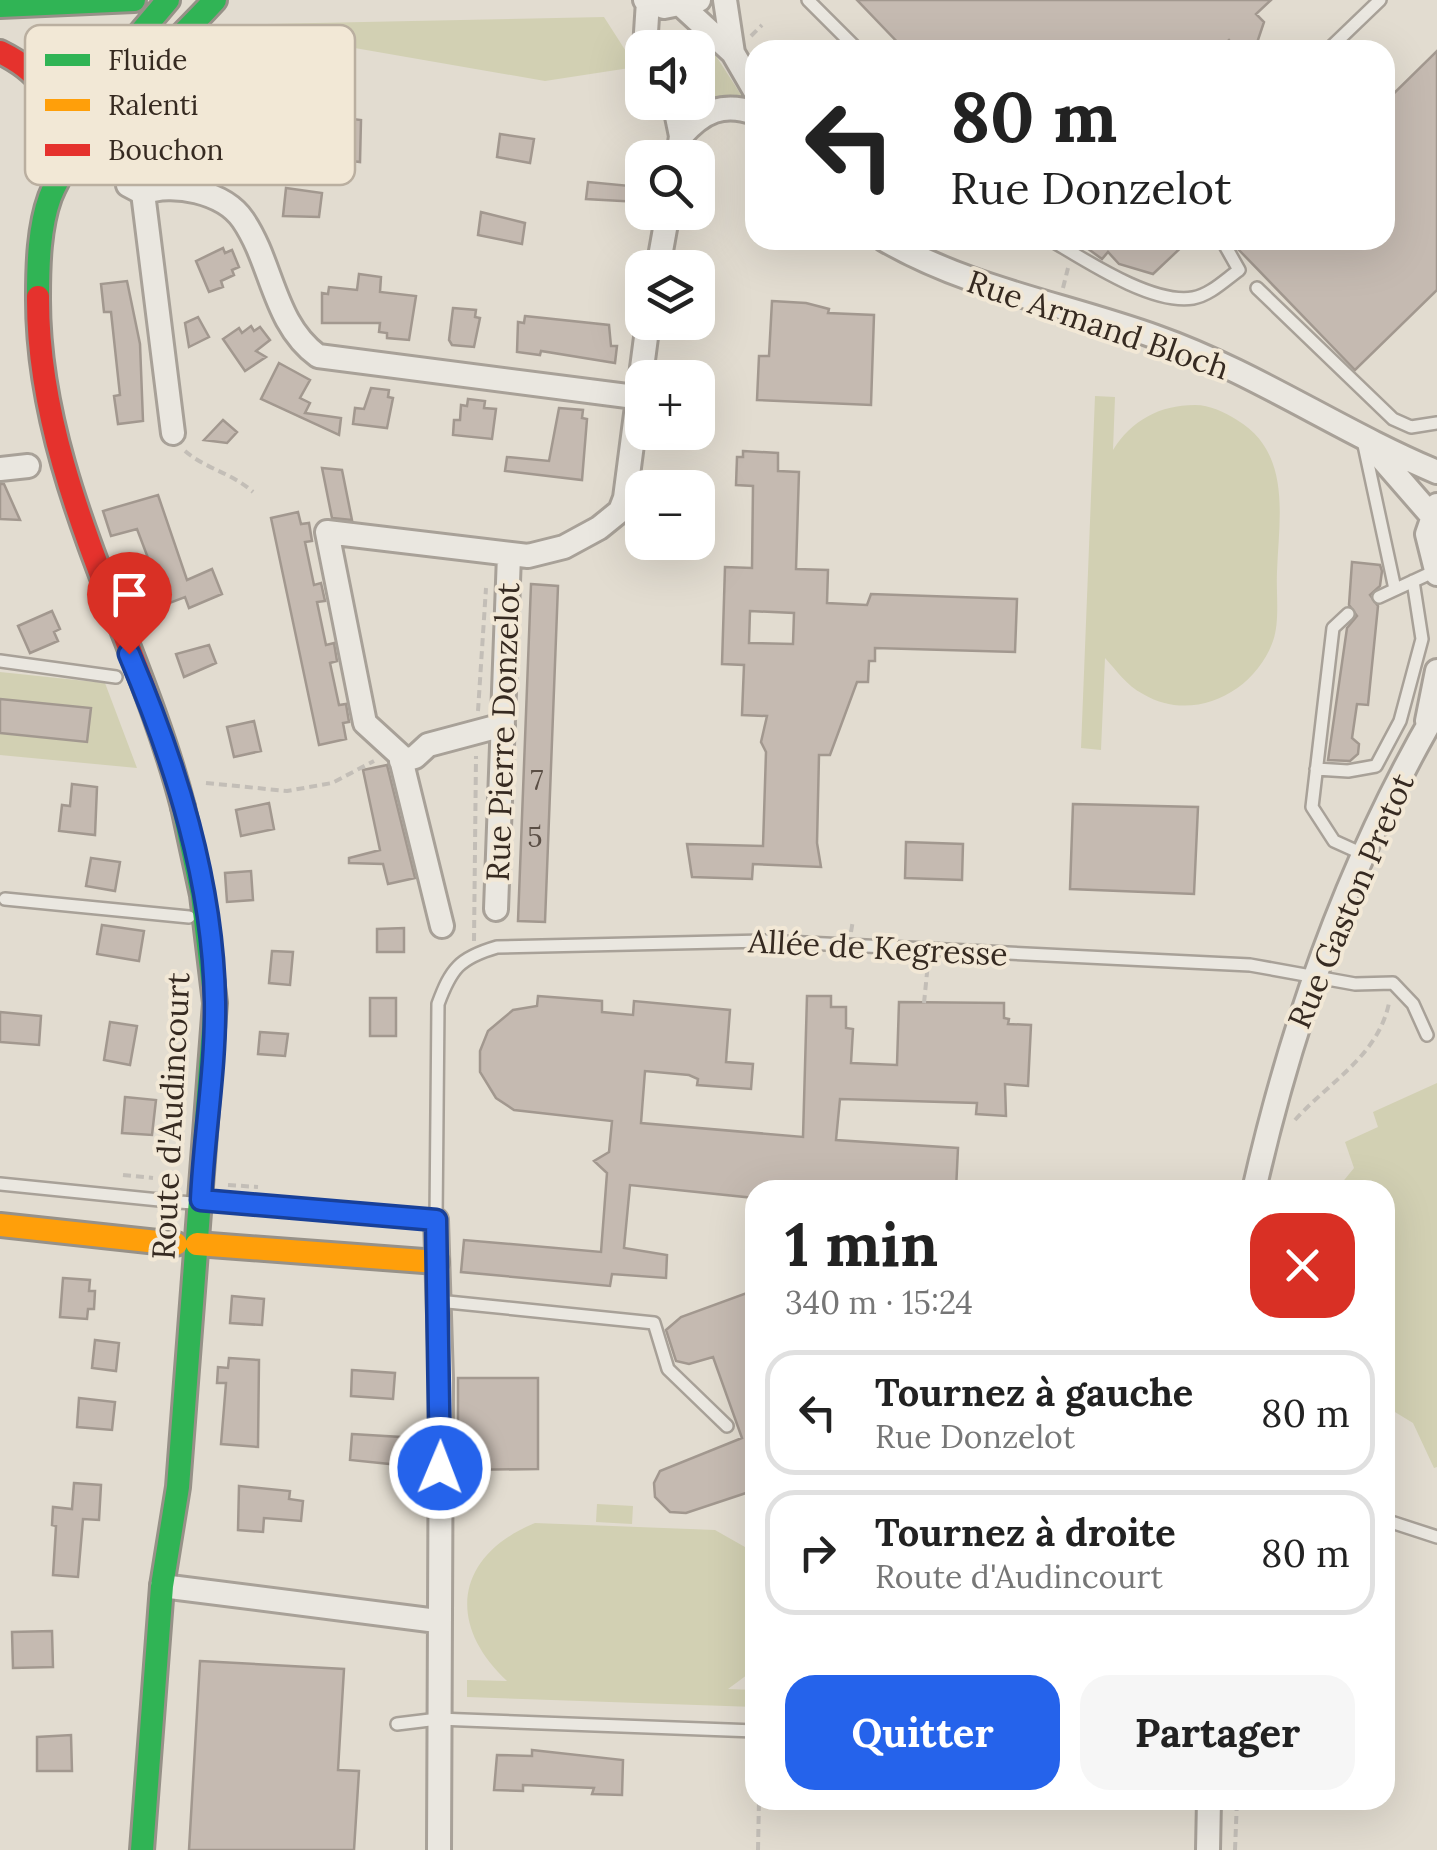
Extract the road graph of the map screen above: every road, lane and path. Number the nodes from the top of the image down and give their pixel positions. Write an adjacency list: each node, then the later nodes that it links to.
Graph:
1 (134, 0): 9 (main road)
2 (168, 0): 10 (main road)
3 (215, 0): 11 (main road, Route d'Audincourt)
4 (725, 0): 16 (street)
5 (808, 0): 13 (lane)
6 (1380, 0): 14 (lane)
7 (646, 1): 8 (street); 12 (street)
8 (691, 3): 16 (street)
9 (0, 6)
10 (147, 25)
11 (192, 25)
12 (645, 30)
13 (848, 40)
14 (1338, 40)
15 (0, 52): 17 (main road)
16 (734, 53): 18 (street)
17 (25, 63)
18 (745, 73)
19 (745, 112): 20 (street)
20 (684, 140)
21 (37, 185): 25 (main road)
22 (57, 185): 59 (main road, Route d'Audincourt)
23 (144, 185): 24 (path)
24 (143, 188): 32 (street); 34 (street)
25 (15, 248)
26 (904, 250): 35 (street, Rue Armand Bloch)
27 (1067, 250): 28 (lane)
28 (1228, 250)
29 (1068, 270): 31 (path)
30 (1258, 288): 33 (lane)
31 (1063, 290)
32 (625, 396)
33 (1437, 423)
34 (173, 433): 40 (path)
35 (1363, 441): 39 (street, Rue Armand Bloch); 41 (street, Rue Armand Bloch); 46 (lane)
36 (630, 450): 42 (street, Rue Pierre Donzelot)
37 (29, 466): 38 (street)
38 (0, 469)
39 (1437, 472)
40 (253, 492)
41 (1434, 510): 43 (street)
42 (509, 556): 44 (street, Rue Pierre Donzelot); 57 (street, Rue Pierre Donzelot)
43 (1436, 572): 45 (lane)
44 (509, 580): 54 (street, Rue Pierre Donzelot); 56 (path)
45 (1412, 581): 46 (lane); 58 (lane)
46 (1395, 589): 47 (lane)
47 (1379, 597)
48 (1348, 614): 58 (lane)
49 (101, 642): 52 (main road, Route d'Audincourt)
50 (0, 661): 52 (lane)
51 (1437, 670): 55 (street, Rue Gaston Pretot)
52 (116, 677): 63 (main road, Route d'Audincourt)
53 (1437, 710): 55 (street, Rue Gaston Pretot)
54 (503, 725): 56 (street); 62 (street, Rue Pierre Donzelot)
55 (1424, 731): 60 (street, Rue Gaston Pretot)
56 (476, 734): 57 (street); 66 (path)
57 (400, 758): 59 (path); 64 (street, Rue Pierre Donzelot)
58 (1316, 769): 60 (lane)
59 (178, 783): 78 (main road, Route d'Audincourt)
60 (1366, 855): 67 (street, Rue Gaston Pretot)
61 (6, 899): 63 (lane)
62 (496, 909)
63 (189, 917): 78 (main road, Route d'Audincourt)
64 (442, 926)
65 (927, 951): 66 (lane, Allée de Kegresse); 67 (lane, Allée de Kegresse); 69 (path)
66 (475, 953): 79 (lane, Allée de Kegresse)
67 (1314, 974): 68 (lane, Allée de Kegresse); 74 (street, Rue Gaston Pretot)
68 (1393, 983): 70 (lane); 71 (path)
69 (924, 1003)
70 (1427, 1034)
71 (1292, 1123)
72 (123, 1175): 73 (path)
73 (153, 1178)
74 (1256, 1180)
75 (0, 1184): 78 (lane)
76 (224, 1184): 77 (path)
77 (258, 1188)
78 (190, 1201): 79 (lane); 81 (main road, Route d'Audincourt)
79 (436, 1220): 82 (street)
80 (0, 1225): 81 (main road)
81 (187, 1244): 82 (main road); 87 (main road, Route d'Audincourt); 95 (main road, Route d'Audincourt)
82 (437, 1262): 83 (street)
83 (438, 1301): 84 (lane); 88 (street)
84 (727, 1426)
85 (1395, 1523): 86 (lane)
86 (1437, 1537)
87 (162, 1586): 88 (street); 96 (main road, Route d'Audincourt)
88 (437, 1621): 89 (street)
89 (438, 1719): 90 (lane); 91 (lane); 97 (street)
90 (397, 1724)
91 (745, 1732)
92 (759, 1810): 98 (path)
93 (1210, 1810): 99 (street)
94 (1237, 1810): 100 (path)
95 (129, 1850)
96 (142, 1850)
97 (439, 1850)
98 (758, 1850)
99 (1208, 1850)
100 (1235, 1850)

